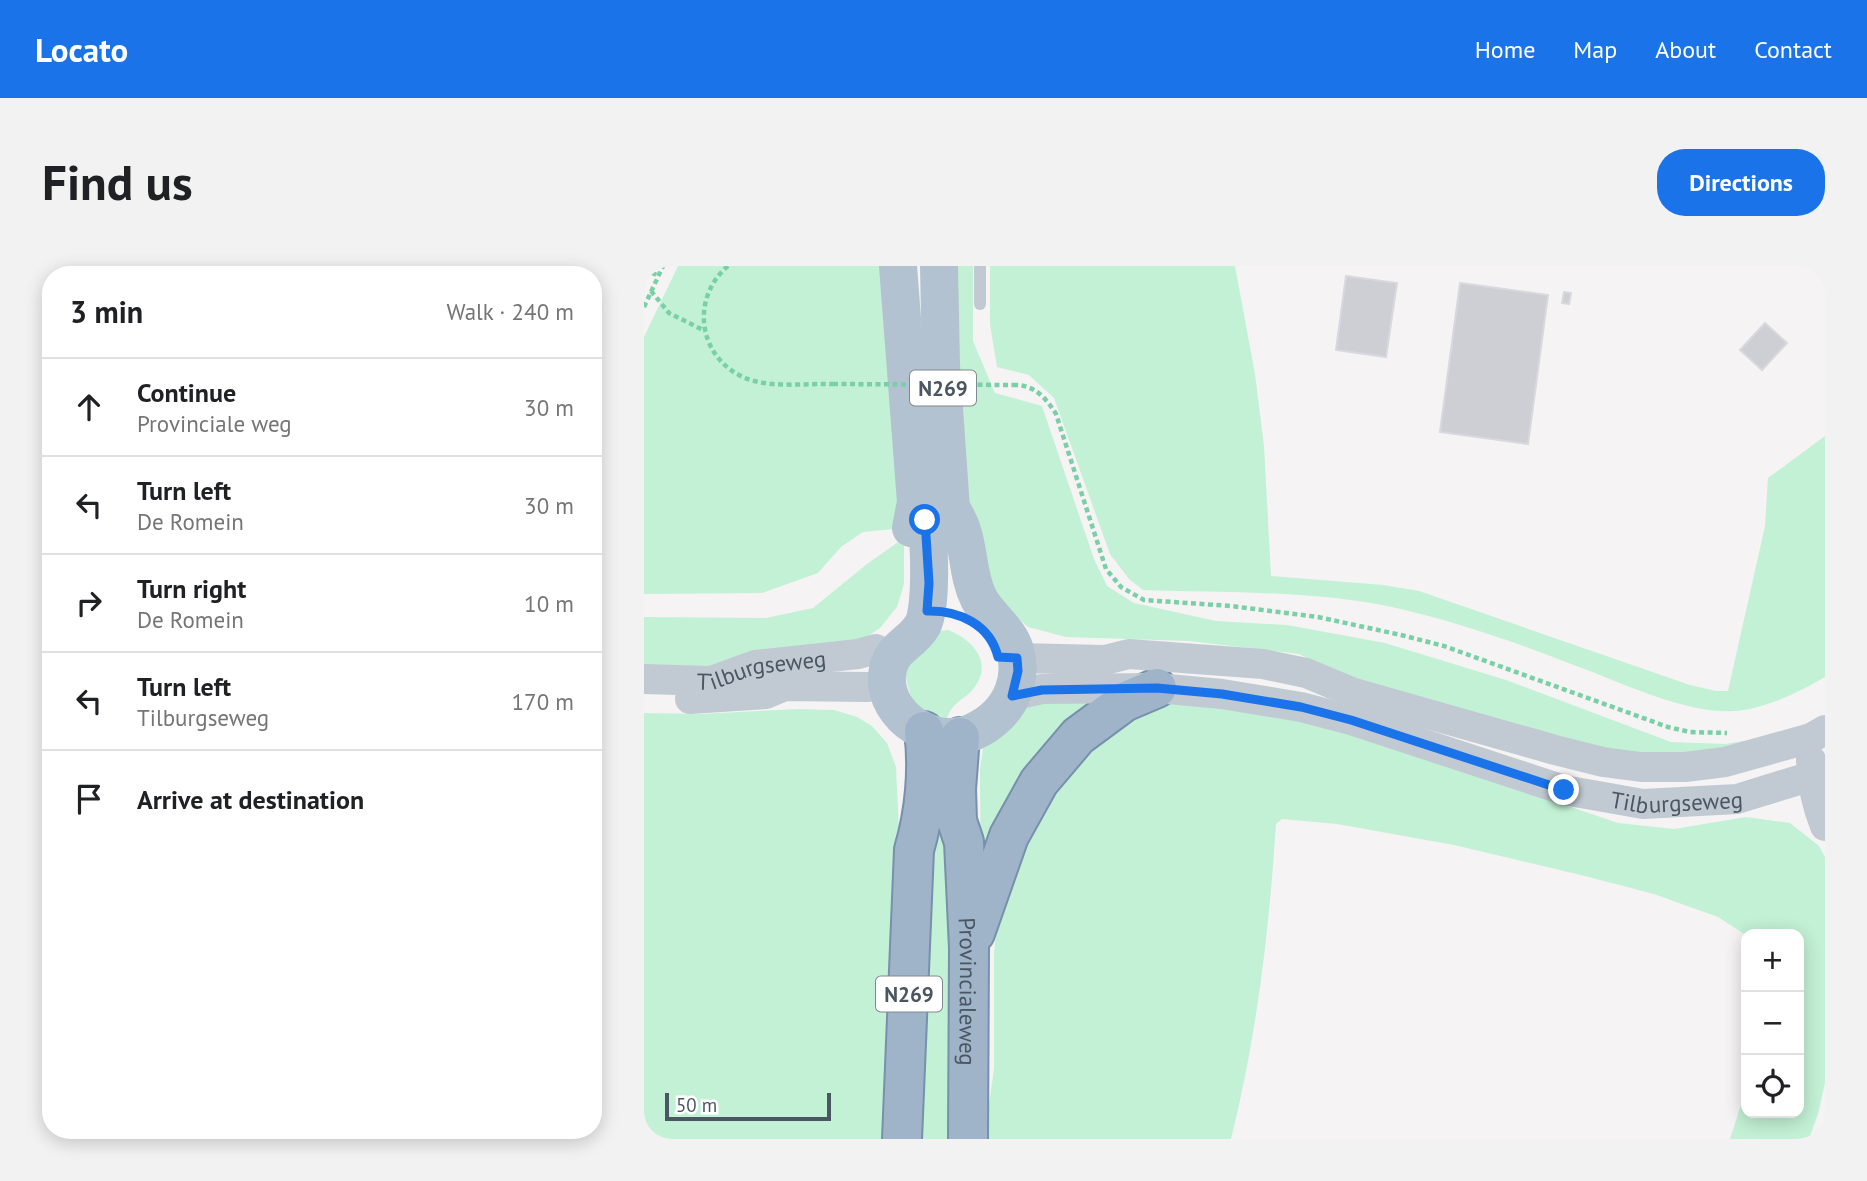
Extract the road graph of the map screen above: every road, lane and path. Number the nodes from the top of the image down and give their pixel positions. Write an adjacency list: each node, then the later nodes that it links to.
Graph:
1 (663, 266): 7 (path)
2 (728, 266): 11 (path)
3 (898, 266): 12 (main road, N269)
4 (939, 266): 12 (main road, N269)
5 (980, 266): 9 (lane)
6 (644, 270): 7 (path)
7 (659, 275): 8 (path)
8 (651, 291): 10 (path); 11 (path)
9 (980, 304)
10 (644, 307)
11 (705, 331): 21 (path, bridge)
12 (933, 505): 13 (main road, N269); 13 (main road, N269)
13 (947, 614): 14 (main road); 15 (main road); 18 (main road, N269)
14 (876, 649): 16 (street, Tilburgseweg); 18 (main road)
15 (1009, 653): 19 (main road); 22 (main road, N269); 23 (street, Tilburgseweg)
16 (644, 679)
17 (1157, 688): 19 (street, Tilburgseweg); 23 (street, Tilburgseweg); 25 (highway)
18 (877, 694): 20 (street, Tilburgseweg); 22 (main road, N269)
19 (1012, 696): 22 (main road)
20 (644, 699)
21 (1739, 731)
22 (940, 735): 25 (highway, Provincialeweg / N269); 26 (highway, N269)
23 (1820, 755): 24 (street)
24 (1825, 826)
25 (969, 948): 27 (highway, Provincialeweg / N269)
26 (902, 1139)
27 (968, 1139)

